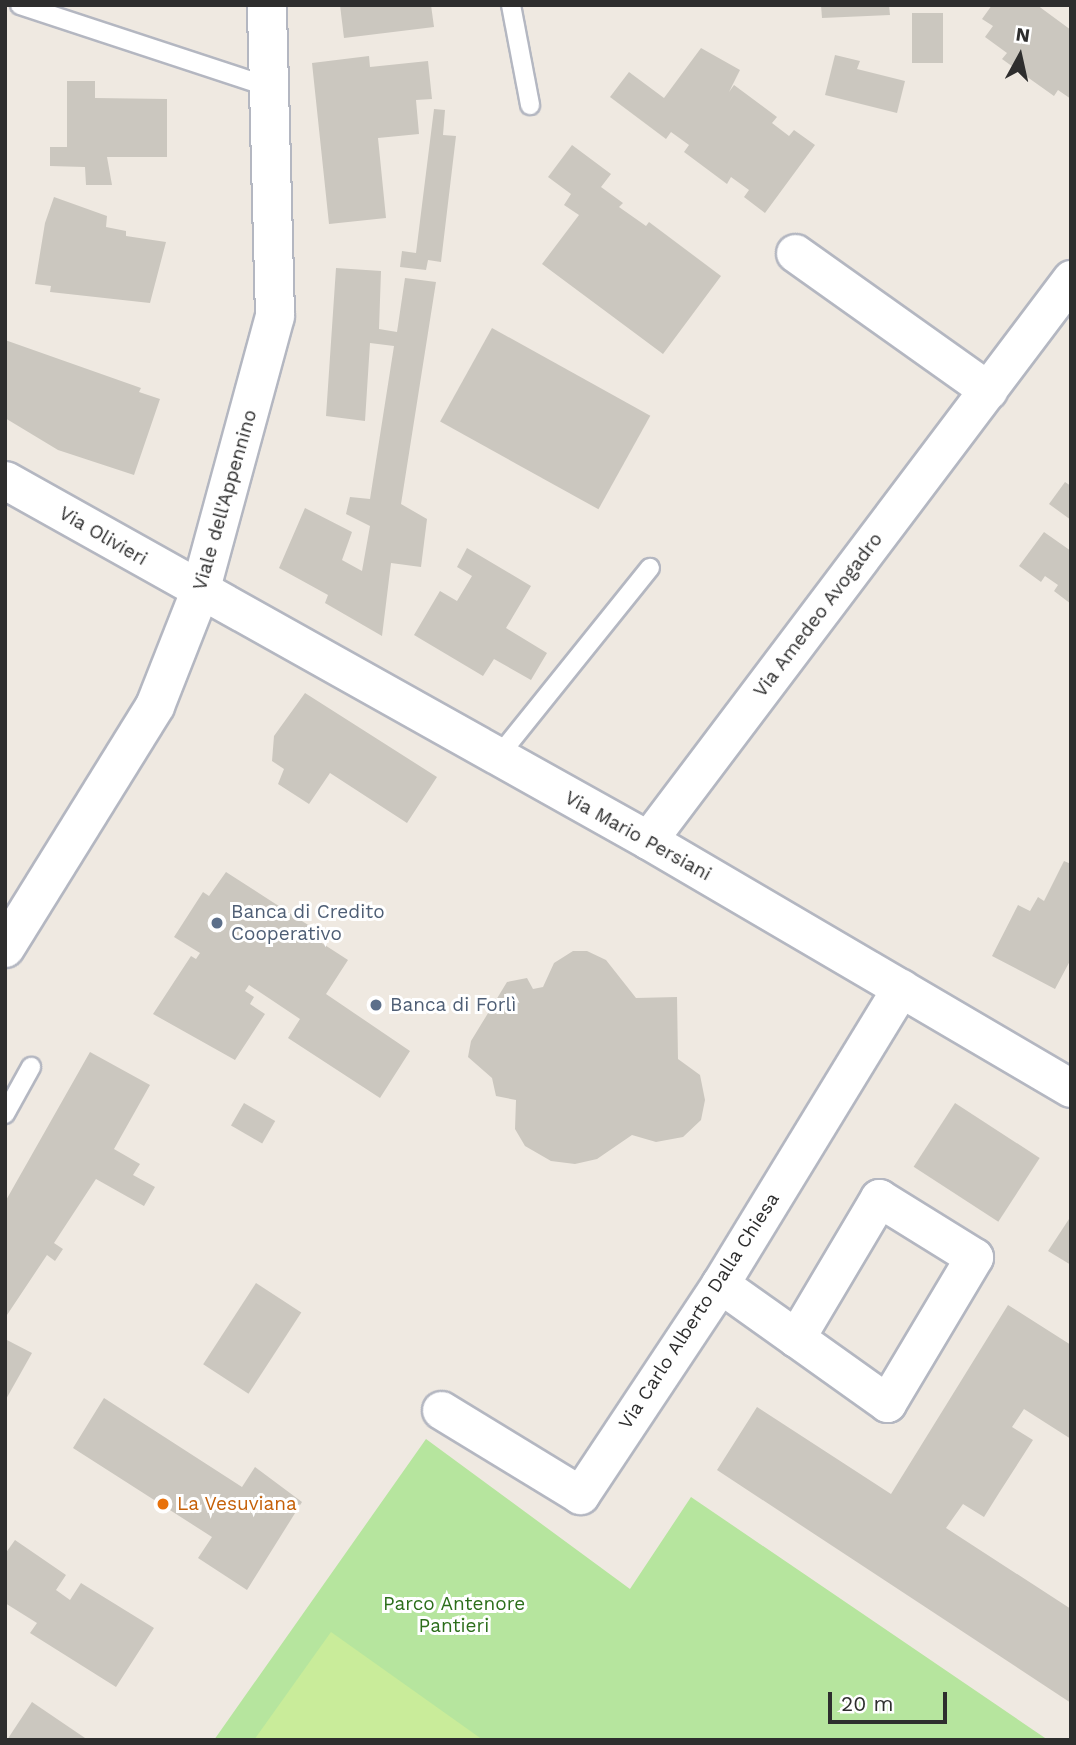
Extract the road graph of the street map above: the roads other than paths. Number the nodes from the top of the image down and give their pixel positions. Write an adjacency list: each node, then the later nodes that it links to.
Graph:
1 (20, 5): 4 (lane)
2 (267, 5): 4 (main road, Viale dell'Appennino)
3 (511, 5): 5 (lane)
4 (272, 88): 11 (main road, Viale dell'Appennino)
5 (530, 105)
6 (795, 253): 8 (street)
7 (1071, 279): 8 (street, Via Amedeo Avogadro)
8 (988, 390): 13 (street, Via Amedeo Avogadro)
9 (5, 480): 11 (street, Via Olivieri)
10 (649, 568): 12 (lane)
11 (200, 592): 12 (street, Via Mario Persiani); 14 (main road, Viale dell'Appennino)
12 (498, 758): 13 (street, Via Mario Persiani)
13 (648, 840): 15 (street, Via Mario Persiani)
14 (5, 948)
15 (901, 988): 17 (street, Via Mario Persiani); 19 (street, Via Carlo Alberto Dalla Chiesa)
16 (31, 1067): 18 (lane)
17 (1071, 1088)
18 (5, 1114)
19 (720, 1284): 20 (street); 21 (street, Via Carlo Alberto Dalla Chiesa)
20 (796, 1338): 20 (street)
21 (441, 1410)

